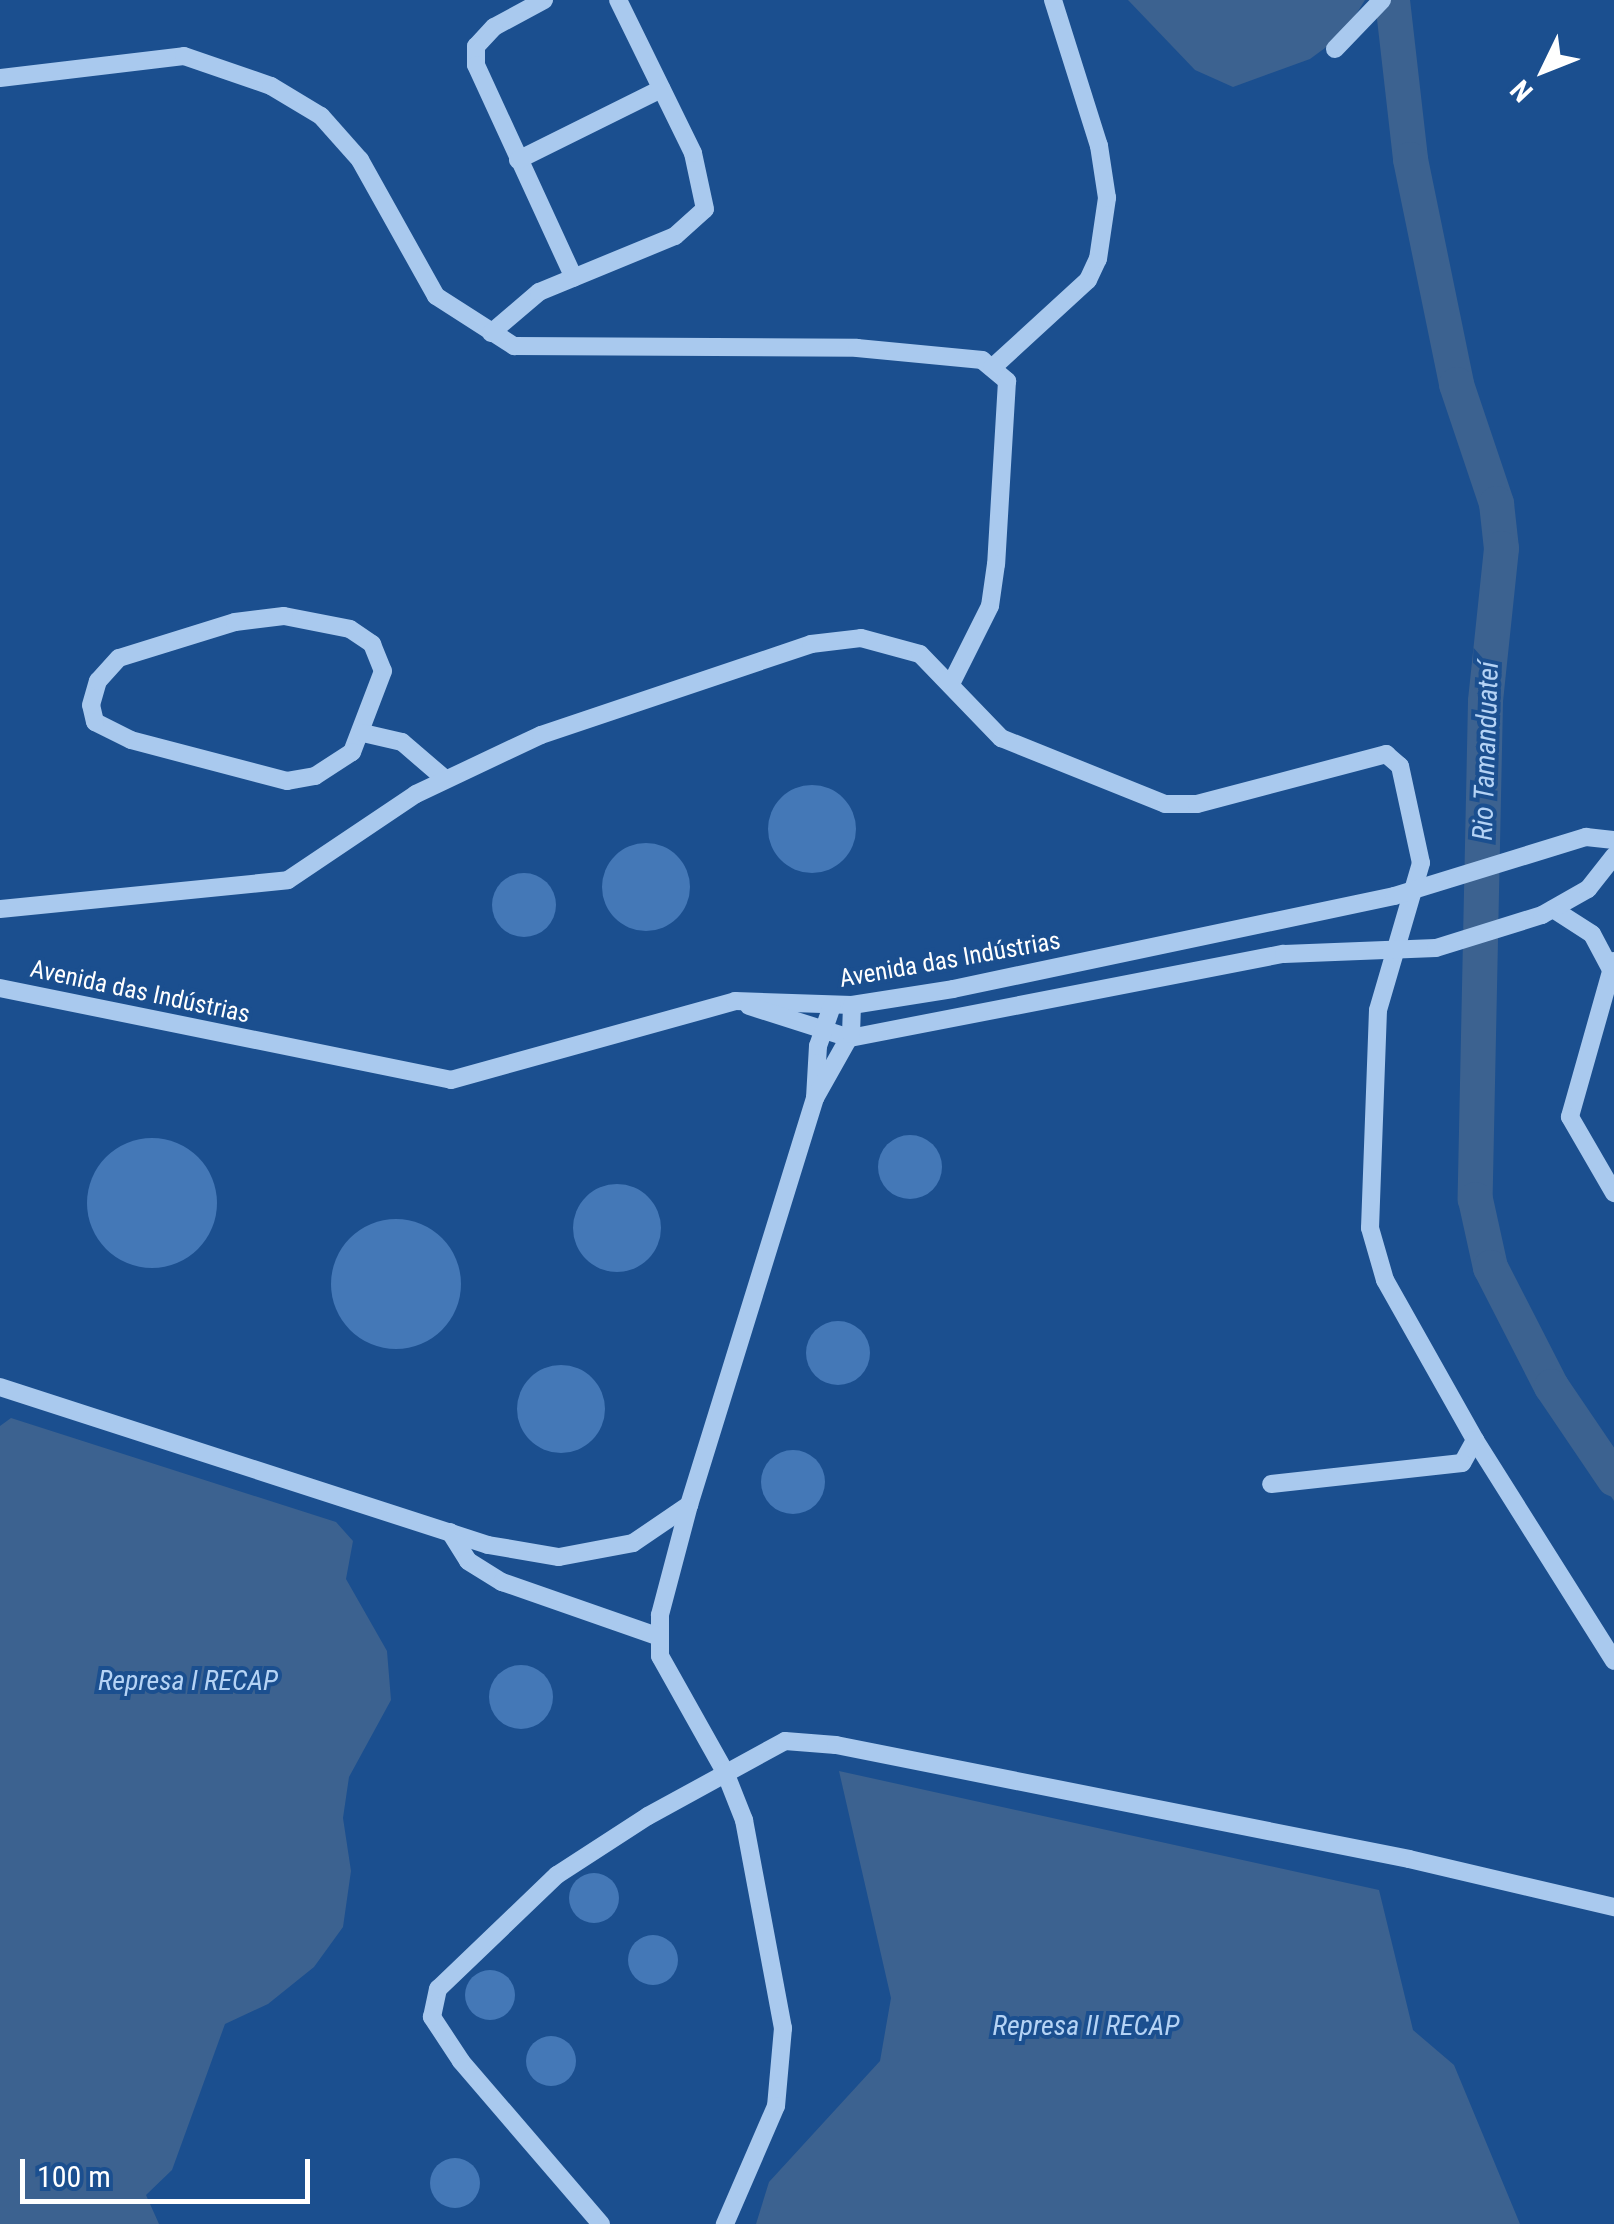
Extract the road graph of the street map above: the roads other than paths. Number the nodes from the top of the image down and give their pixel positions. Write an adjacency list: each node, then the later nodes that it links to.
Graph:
1 (544, 0): 8 (lane)
2 (618, 0): 7 (lane)
3 (1053, 0): 11 (lane)
4 (1376, 6): 5 (lane)
5 (1334, 49)
6 (0, 78): 10 (lane)
7 (661, 89): 8 (lane); 9 (lane)
8 (518, 160): 9 (lane)
9 (574, 278): 10 (lane)
10 (491, 333): 11 (lane)
11 (992, 368): 12 (lane)
12 (952, 682): 14 (lane); 17 (lane)
13 (364, 733): 13 (lane); 14 (lane)
14 (445, 779): 18 (lane)
15 (1614, 840): 17 (lane, Avenida das Indústrias)
16 (1614, 856): 19 (lane)
17 (1414, 891): 20 (lane); 25 (lane, Avenida das Indústrias)
18 (0, 909)
19 (1553, 909): 20 (lane); 21 (lane)
20 (1393, 953): 28 (lane); 32 (lane)
21 (1613, 965): 24 (lane)
22 (0, 988): 23 (lane, Avenida das Indústrias)
23 (734, 1001): 26 (lane, Avenida das Indústrias); 27 (lane)
24 (1608, 1004): 30 (lane)
25 (852, 1005): 26 (lane, Avenida das Indústrias); 28 (lane)
26 (832, 1006): 27 (lane)
27 (822, 1032): 28 (lane); 29 (lane)
28 (850, 1038): 29 (lane)
29 (816, 1098): 34 (lane)
30 (1614, 1193)
31 (0, 1387): 35 (lane)
32 (1475, 1440): 33 (lane); 37 (lane)
33 (1271, 1484)
34 (689, 1506): 35 (lane); 36 (lane)
35 (450, 1532): 36 (lane)
36 (657, 1636): 38 (lane)
37 (1614, 1661)
38 (725, 1772): 39 (lane); 40 (lane); 41 (lane)
39 (1614, 1907)
40 (601, 2224)
41 (725, 2224)

